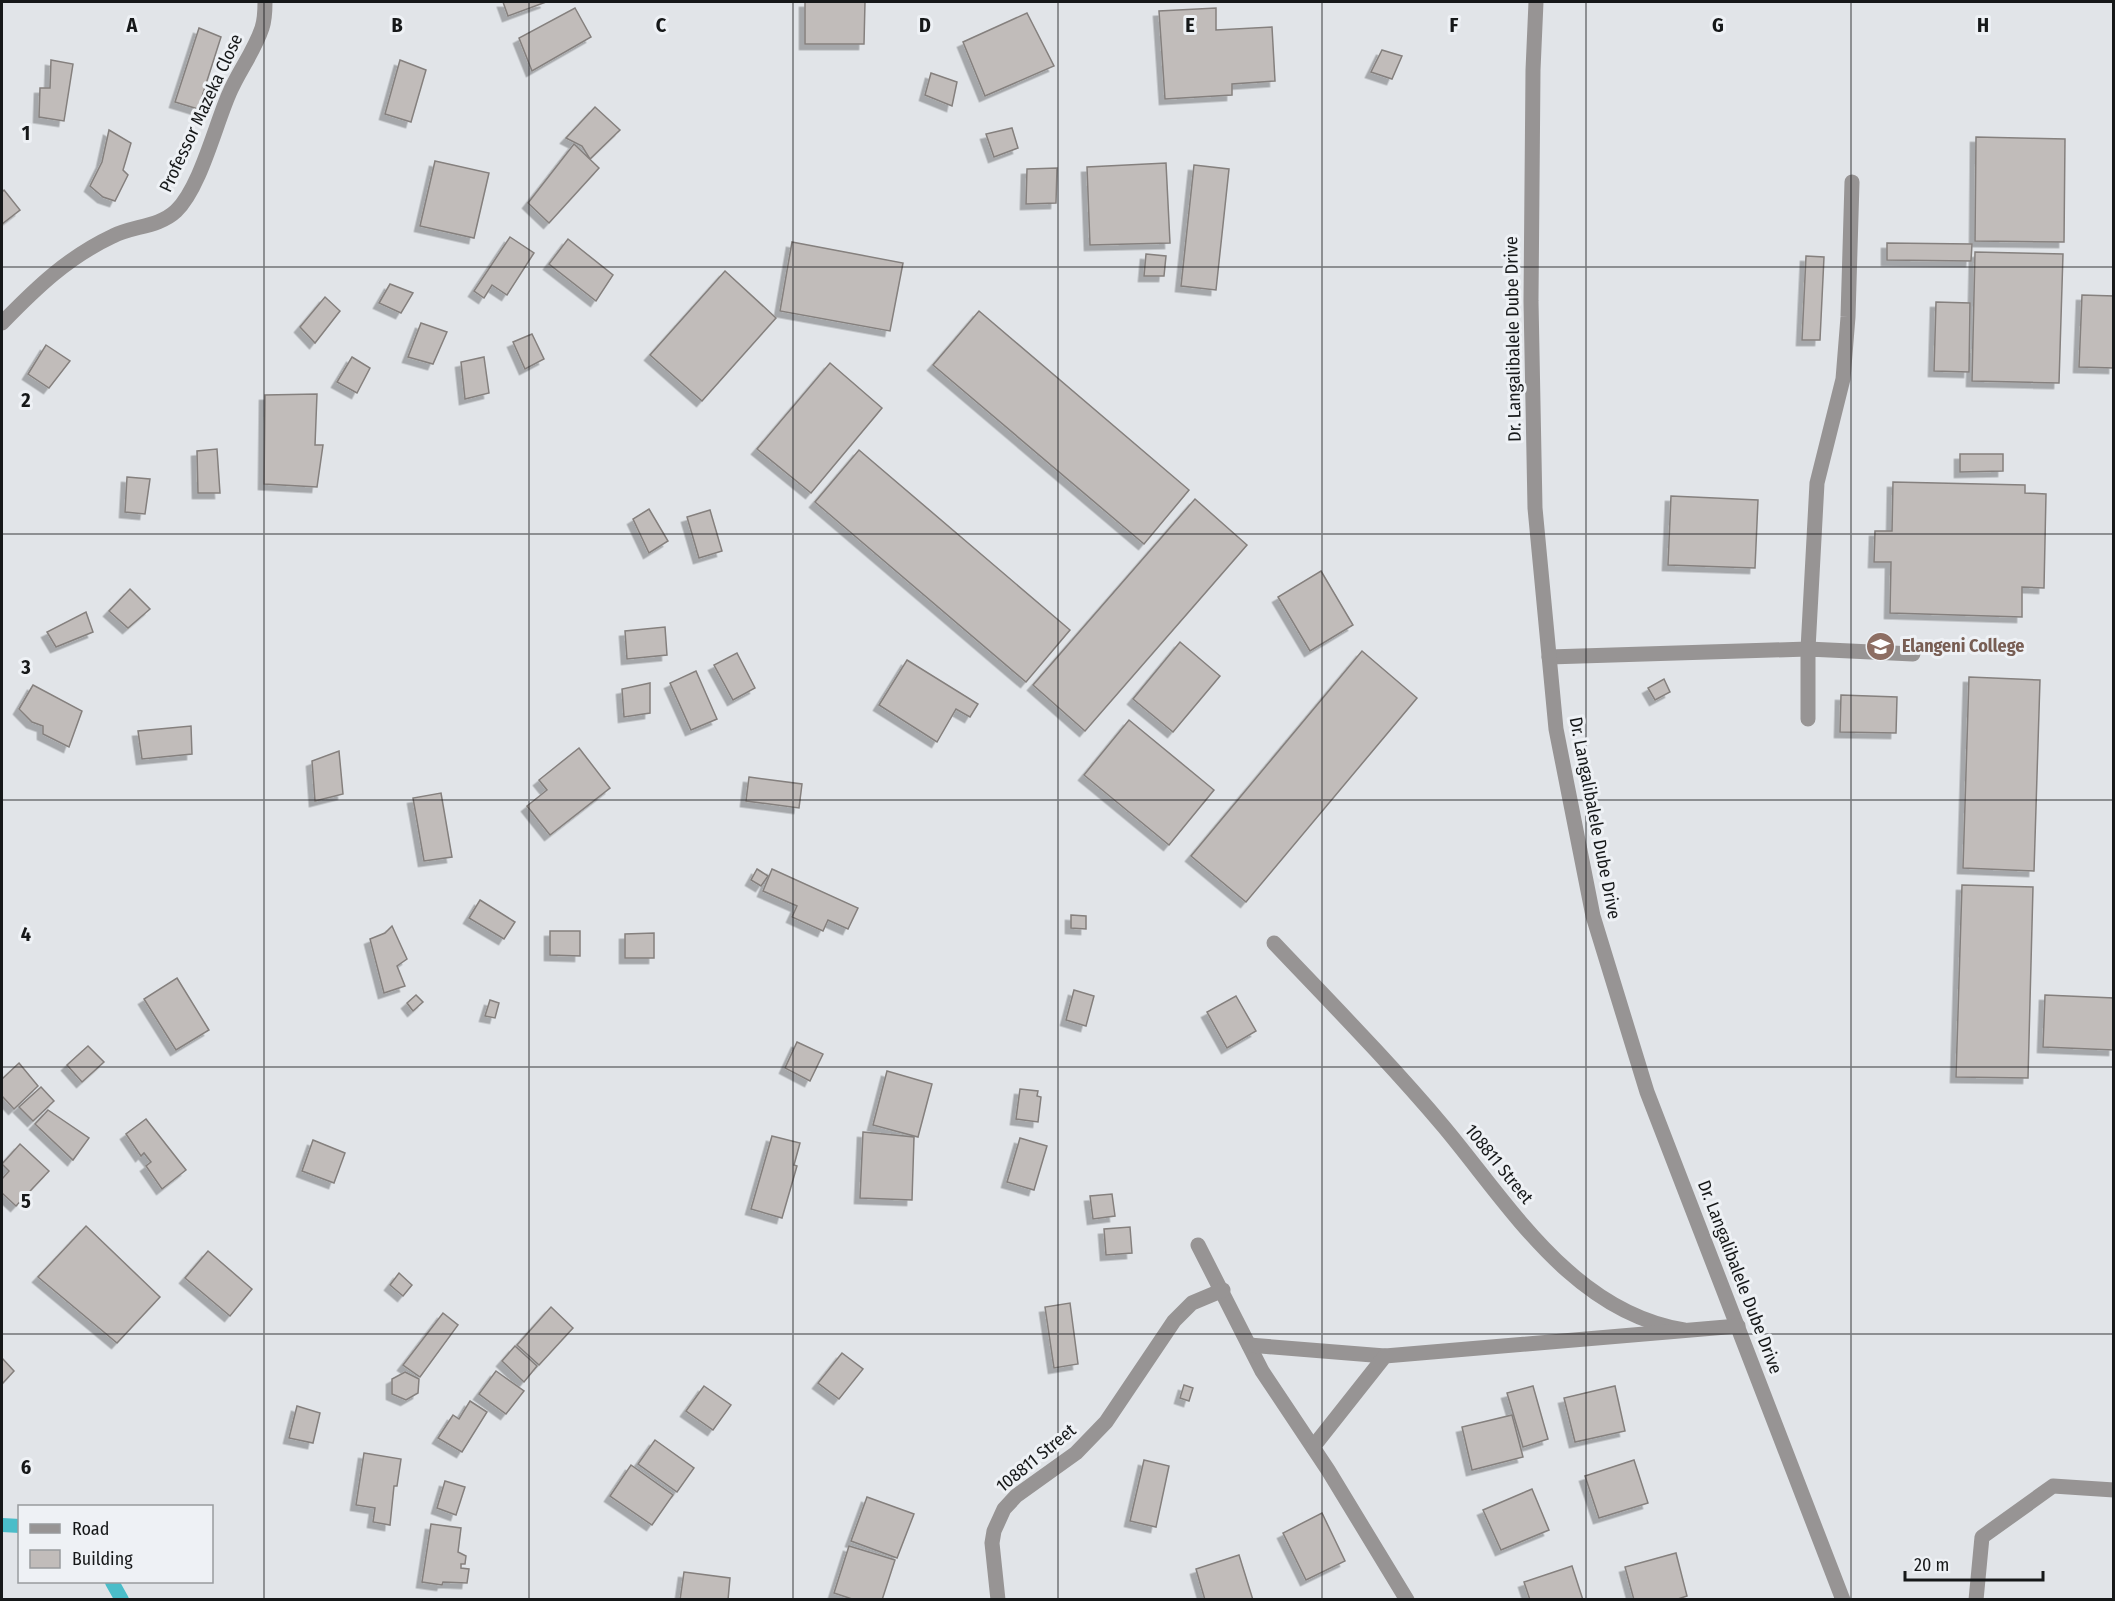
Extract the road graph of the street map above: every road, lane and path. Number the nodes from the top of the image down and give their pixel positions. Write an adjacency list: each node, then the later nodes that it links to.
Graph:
1 (265, 2): 4 (street, Professor Mazeka Close)
2 (1536, 2): 7 (street, Dr. Langalibalele Dube Drive)
3 (1852, 182): 5 (street)
4 (2, 323)
5 (1808, 649): 6 (street); 7 (street); 8 (street)
6 (1914, 654)
7 (1549, 657): 12 (street, Dr. Langalibalele Dube Drive)
8 (1808, 719)
9 (1274, 943): 12 (street, 108811 Street)
10 (1198, 1245): 11 (street)
11 (1223, 1290): 13 (street); 17 (street, 108811 Street)
12 (1738, 1326): 14 (street); 19 (street, Dr. Langalibalele Dube Drive)
13 (1249, 1345): 14 (street); 15 (street)
14 (1385, 1356): 15 (street)
15 (1313, 1447): 18 (street)
16 (2114, 1490): 20 (street)
17 (998, 1599)
18 (1407, 1599)
19 (1843, 1599)
20 (1976, 1599)

